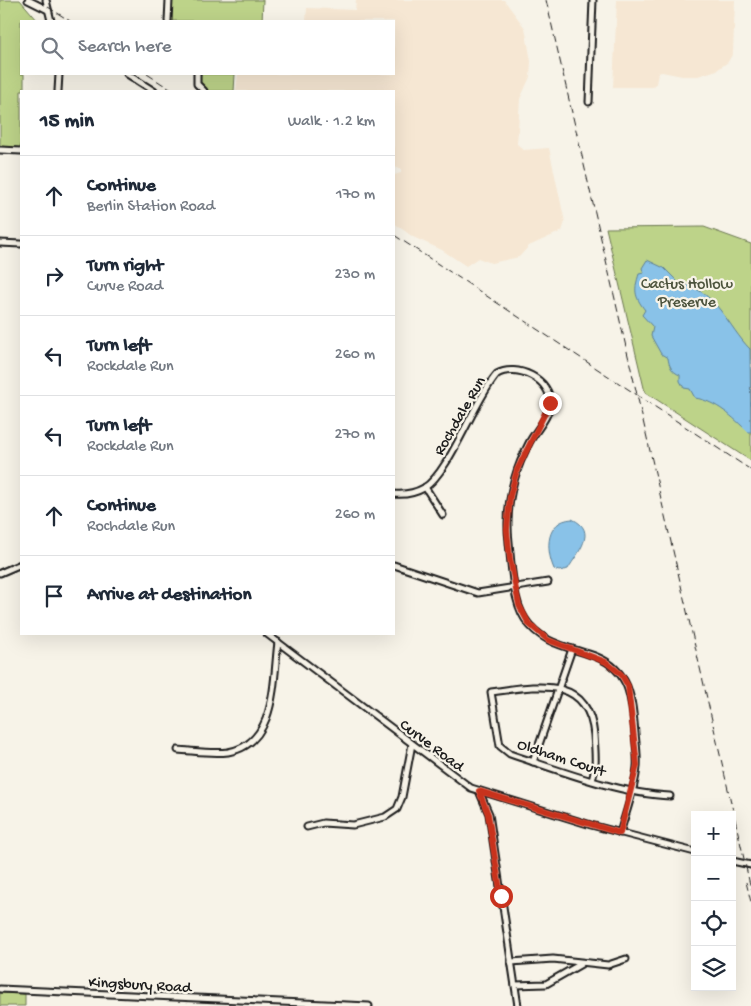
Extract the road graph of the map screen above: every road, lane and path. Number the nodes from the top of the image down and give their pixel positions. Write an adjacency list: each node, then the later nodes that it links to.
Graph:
1 (28, 0): 5 (street)
2 (46, 0): 5 (street)
3 (170, 0): 7 (street)
4 (593, 0): 14 (street)
5 (48, 10): 6 (street)
6 (51, 20)
7 (168, 20)
8 (59, 75): 11 (street)
9 (129, 75): 12 (street)
10 (197, 75): 13 (street)
11 (58, 90)
12 (152, 90)
13 (203, 90)
14 (589, 102)
15 (0, 150): 16 (street)
16 (20, 151)
17 (0, 242): 18 (street)
18 (20, 244)
19 (425, 487): 20 (street); 21 (street); 26 (street, Rochdale Run)
20 (395, 494)
21 (443, 516)
22 (20, 564): 24 (street)
23 (395, 565): 26 (street)
24 (0, 572)
25 (548, 582): 26 (street)
26 (516, 588): 29 (street)
27 (268, 635): 28 (street, Curve Road)
28 (278, 642): 31 (street, Curve Road); 32 (street)
29 (572, 649): 30 (street); 35 (street)
30 (558, 690): 33 (street); 33 (street, Oldham Court); 34 (street)
31 (412, 744): 36 (street, Curve Road); 38 (street)
32 (178, 750)
33 (533, 762): 34 (street, Oldham Court)
34 (592, 780): 35 (street, Oldham Court)
35 (632, 790): 37 (street, Oldham Court); 39 (street)
36 (479, 791): 39 (street, Curve Road); 44 (street)
37 (670, 796)
38 (307, 827)
39 (620, 833): 40 (street, Curve Road)
40 (691, 851)
41 (736, 862): 42 (street)
42 (751, 865)
43 (626, 959): 45 (street)
44 (511, 962): 45 (street); 46 (street)
45 (582, 964): 46 (street)
46 (515, 985): 49 (street)
47 (0, 989): 48 (street, Kingsbury Road)
48 (370, 1006)
49 (518, 1006)

